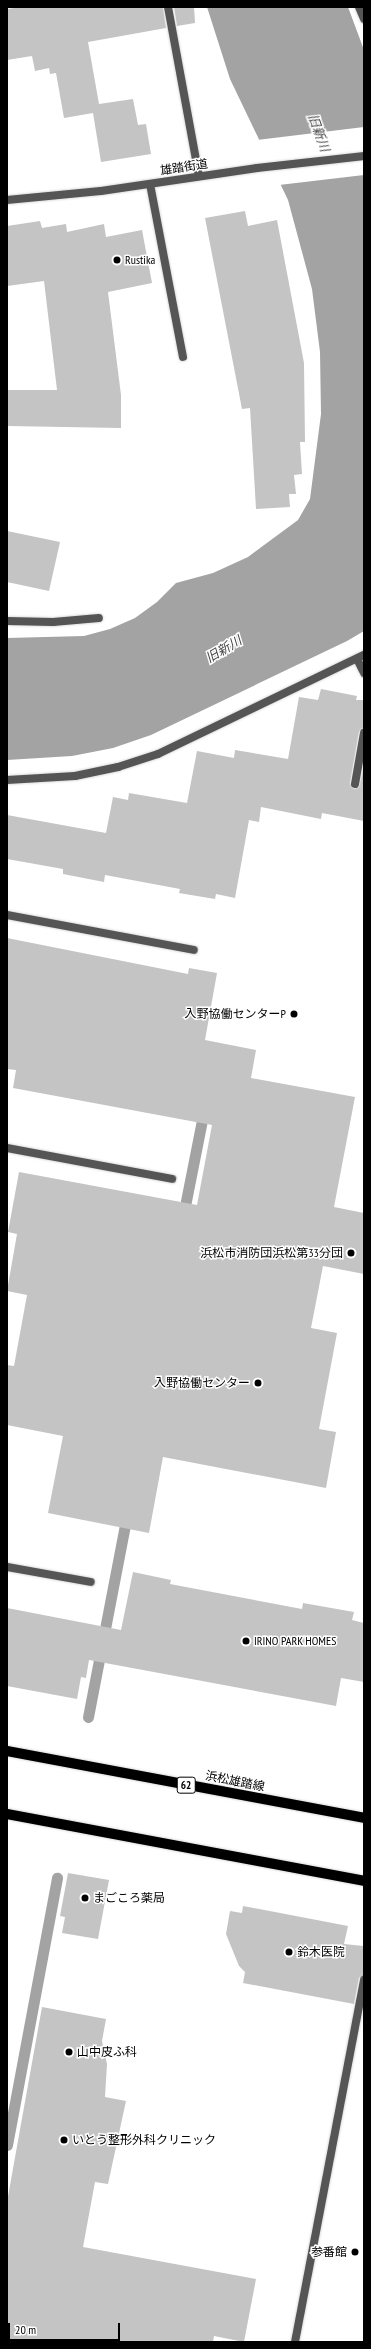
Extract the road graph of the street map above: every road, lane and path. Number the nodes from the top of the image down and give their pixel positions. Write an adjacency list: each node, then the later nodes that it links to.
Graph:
1 (168, 7): 5 (street)
2 (360, 7): 3 (street)
3 (364, 19)
4 (364, 156): 5 (street, 雄踏街道)
5 (199, 176): 6 (street, 雄踏街道)
6 (150, 184): 7 (street, 雄踏街道); 8 (street)
7 (7, 200)
8 (183, 356)
9 (99, 618): 10 (street)
10 (7, 621)
11 (360, 657): 12 (street); 14 (street)
12 (364, 673)
13 (364, 733): 15 (street)
14 (7, 780)
15 (355, 784)
16 (7, 915): 17 (street)
17 (194, 950)
18 (7, 1148): 19 (street)
19 (172, 1179)
20 (7, 1567): 21 (street)
21 (91, 1582)
22 (7, 1751): 24 (main road, 浜松雄踏線 / 62)
23 (7, 1814): 25 (main road)
24 (364, 1818)
25 (364, 1881)
26 (364, 1980): 27 (street)
27 (295, 2342)

